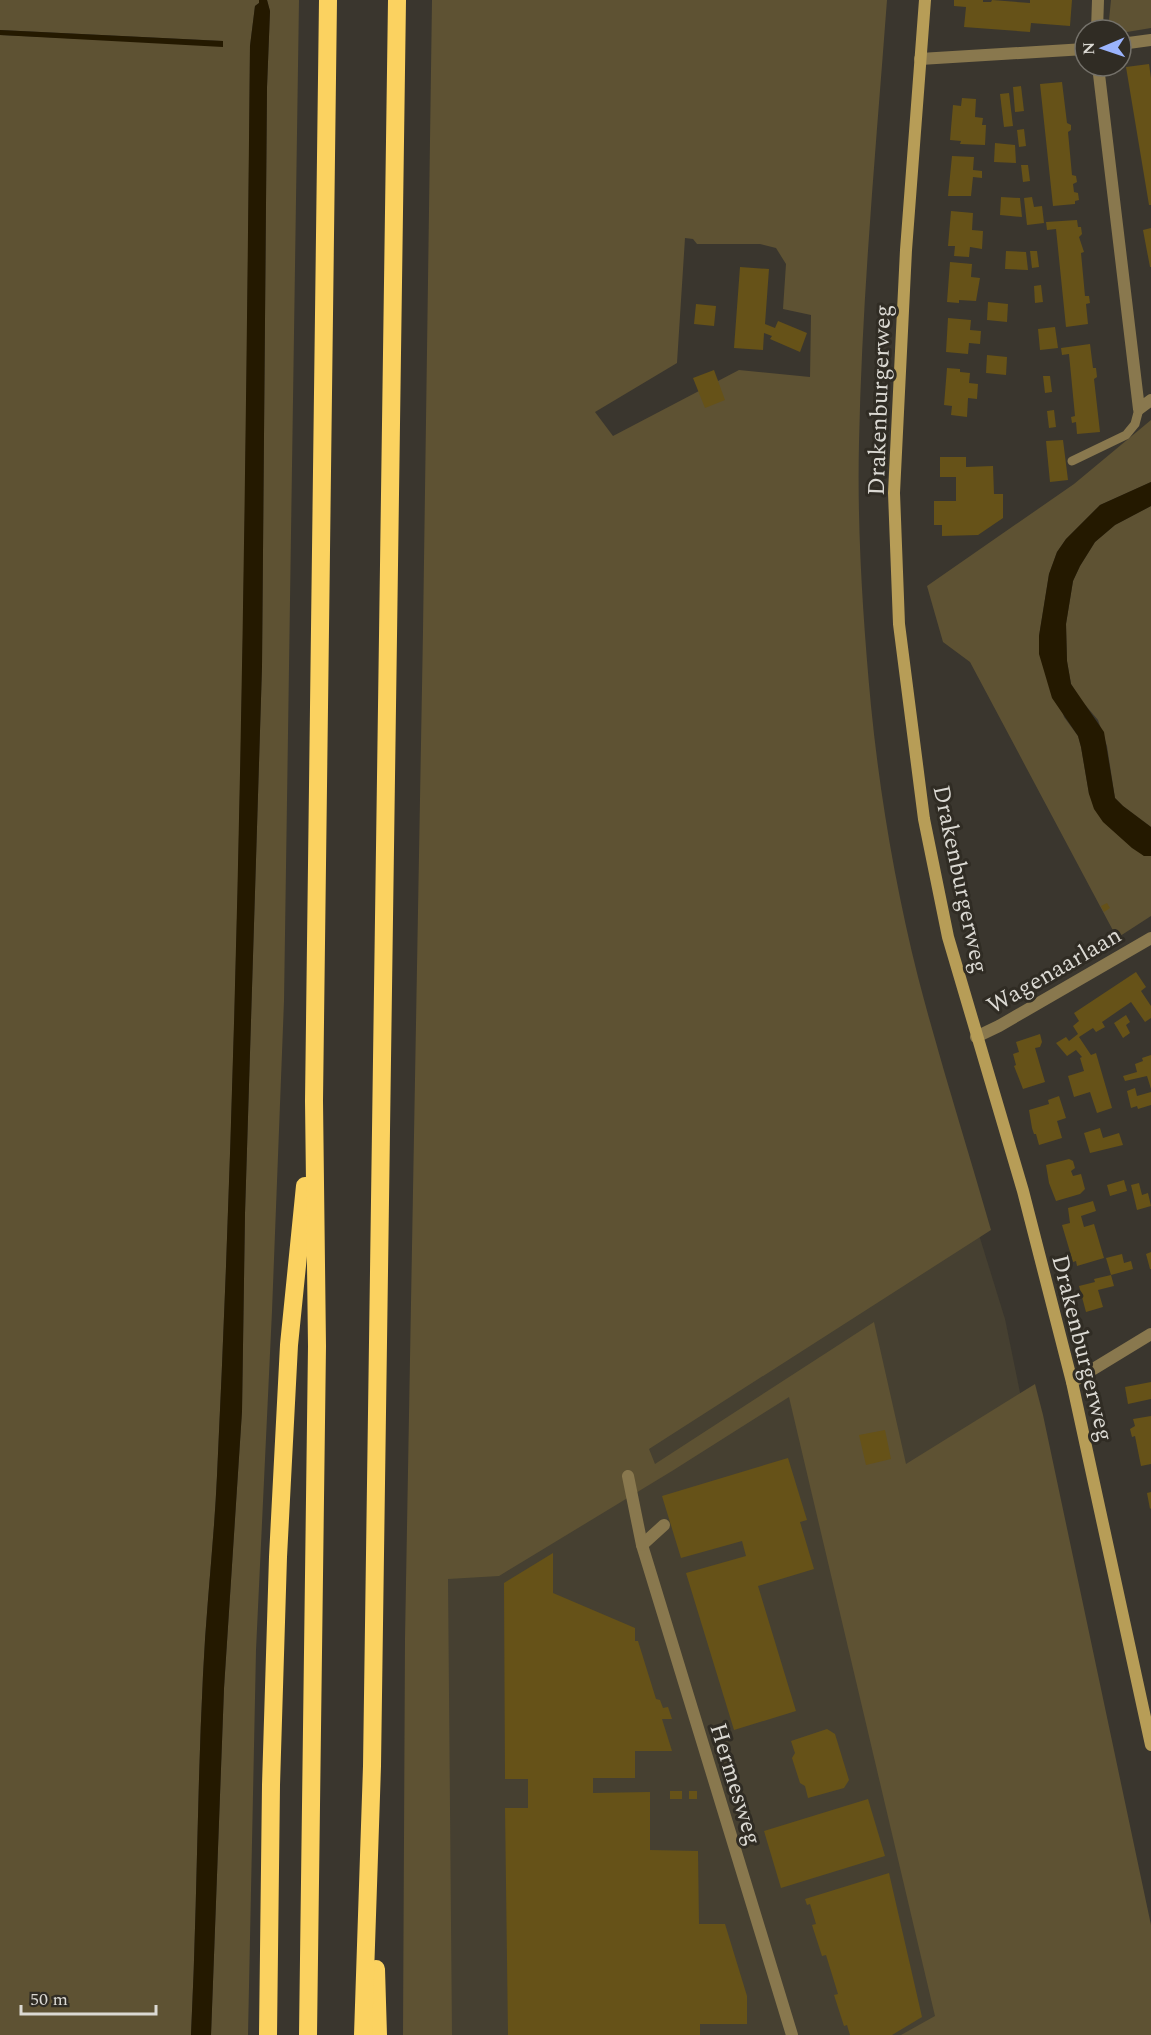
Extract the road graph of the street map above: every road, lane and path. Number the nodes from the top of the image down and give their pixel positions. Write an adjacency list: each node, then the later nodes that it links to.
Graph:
1 (328, 0): 16 (highway)
2 (397, 0): 23 (highway)
3 (925, 0): 9 (main road, Drakenburgerweg)
4 (1098, 0): 5 (street)
5 (1097, 18)
6 (1151, 40): 7 (street)
7 (1133, 42)
8 (1073, 50): 9 (street)
9 (920, 59): 15 (main road, Drakenburgerweg)
10 (1099, 78): 12 (street)
11 (1151, 400): 12 (street)
12 (1139, 409): 13 (lane)
13 (1072, 460)
14 (1151, 938): 15 (street, Wagenaarlaan)
15 (976, 1037): 18 (main road, Drakenburgerweg)
16 (314, 1101): 24 (highway); 25 (highway)
17 (1151, 1334): 18 (street)
18 (1072, 1382): 22 (main road, Drakenburgerweg)
19 (628, 1476): 21 (street, Hermesweg)
20 (664, 1526): 21 (street)
21 (642, 1545): 28 (street, Hermesweg)
22 (1151, 1745)
23 (372, 1766): 26 (highway); 27 (highway)
24 (268, 2035)
25 (308, 2035)
26 (363, 2035)
27 (378, 2035)
28 (792, 2035)

